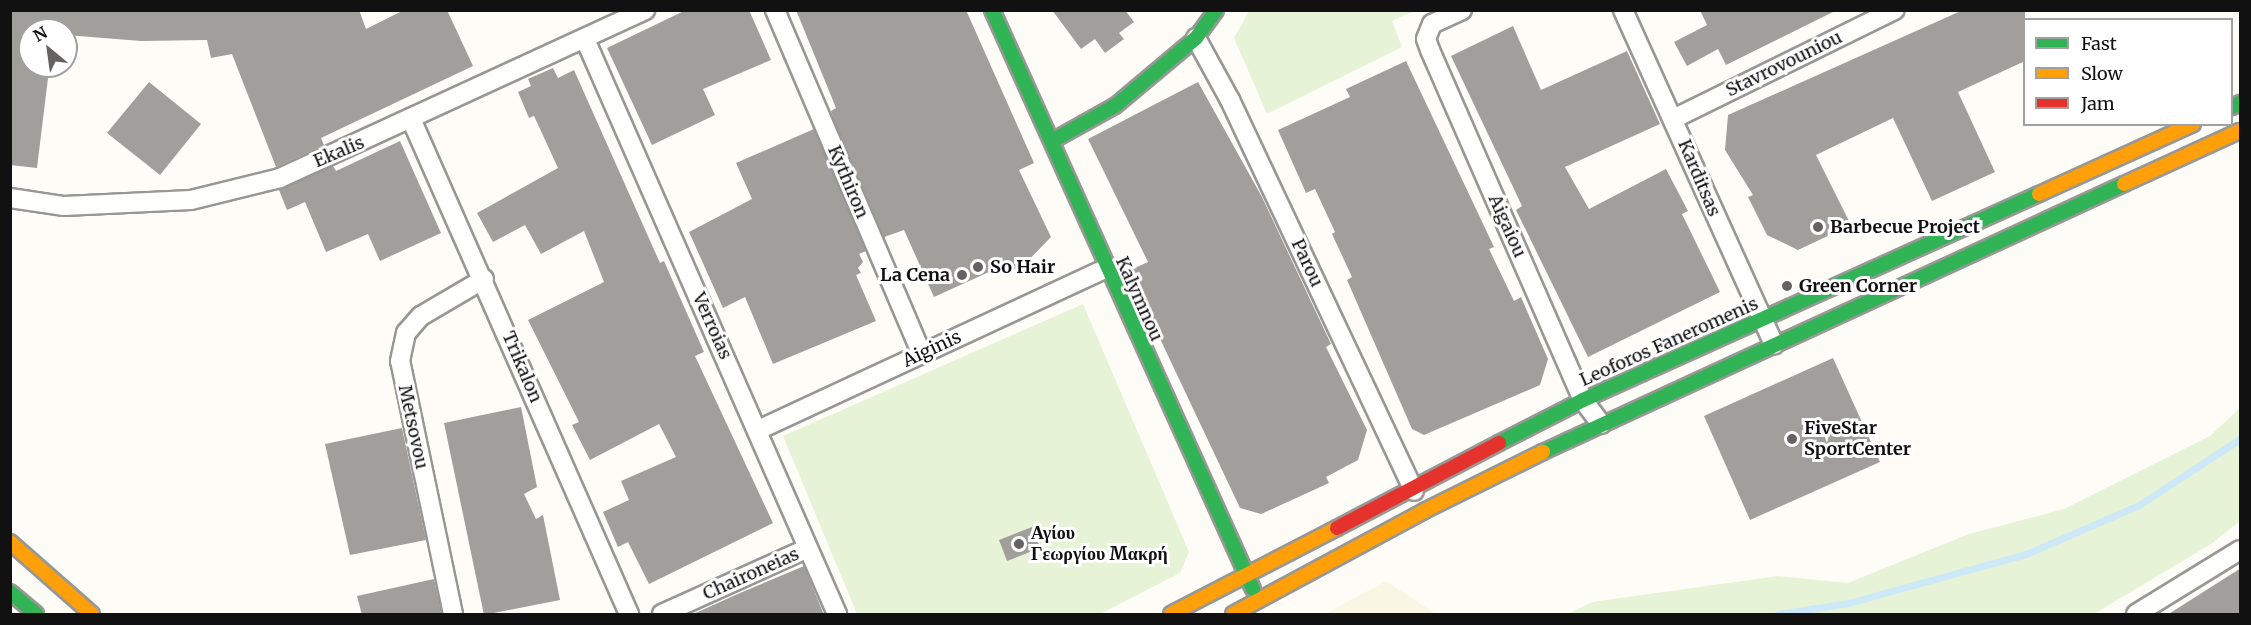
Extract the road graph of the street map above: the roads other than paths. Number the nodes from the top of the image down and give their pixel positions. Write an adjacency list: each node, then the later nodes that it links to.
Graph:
1 (645, 10): 10 (street, Ekalis)
2 (775, 10): 21 (street, Kythiron)
3 (992, 10): 15 (main road, Kalymnou)
4 (1216, 10): 9 (main road)
5 (1462, 10): 22 (street, Aigaiou)
6 (1623, 10): 11 (street, Karditsas)
7 (1895, 10): 8 (street, Stavrovouniou)
8 (1868, 16): 11 (street, Stavrovouniou)
9 (1196, 38): 15 (main road); 25 (street, Parou)
10 (585, 39): 12 (street, Ekalis); 24 (street, Verroias)
11 (1673, 119): 19 (street, Karditsas)
12 (412, 121): 16 (street, Ekalis); 18 (street, Trikalon)
13 (2189, 126): 19 (main road, Leoforos Faneromenis)
14 (2241, 130): 20 (main road)
15 (1052, 141): 17 (main road, Kalymnou)
16 (10, 198)
17 (1106, 269): 21 (street, Aiginis); 29 (main road, Kalymnou)
18 (484, 279): 34 (street, Metsovou); 35 (street, Trikalon)
19 (1761, 322): 20 (street, Karditsas); 22 (main road, Leoforos Faneromenis)
20 (1774, 345): 23 (main road)
21 (922, 354): 24 (street, Aiginis)
22 (1583, 400): 23 (street, Aigaiou); 25 (main road, Leoforos Faneromenis)
23 (1601, 424): 31 (main road)
24 (758, 430): 27 (street, Verroias)
25 (1414, 491): 29 (main road, Leoforos Faneromenis)
26 (10, 542): 33 (main road)
27 (808, 548): 36 (street, Chaironeias); 37 (street, Verroias)
28 (2241, 550): 40 (street)
29 (1245, 573): 31 (main road, Kalymnou); 38 (main road, Leoforos Faneromenis)
30 (10, 592): 32 (main road)
31 (1258, 601): 39 (main road)
32 (36, 615)
33 (92, 615)
34 (453, 615)
35 (628, 615)
36 (662, 615)
37 (837, 615)
38 (1171, 615)
39 (1233, 615)
40 (2136, 615)

